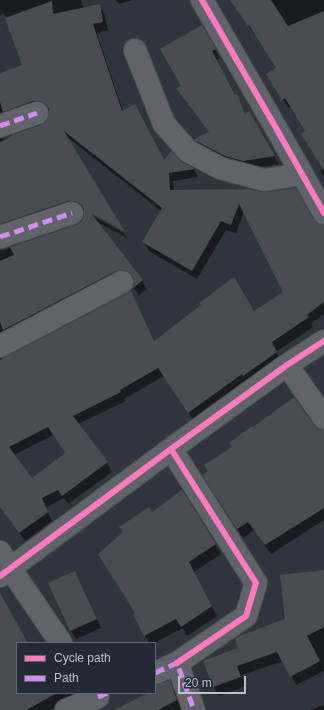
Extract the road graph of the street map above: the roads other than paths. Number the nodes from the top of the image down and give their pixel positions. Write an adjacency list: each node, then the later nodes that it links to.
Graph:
1 (202, 0): 5 (street)
2 (135, 50): 5 (street)
3 (38, 113): 4 (street)
4 (0, 126)
5 (302, 174): 7 (street)
6 (72, 213): 8 (street)
7 (324, 213)
8 (0, 237)
9 (122, 282): 11 (street)
10 (324, 341): 12 (street)
11 (0, 346)
12 (287, 365): 13 (street); 14 (street)
13 (324, 418)
14 (171, 449): 15 (street); 17 (street)
15 (3, 565): 16 (street)
16 (60, 642)
17 (177, 663): 18 (street); 21 (street)
18 (156, 673)
19 (100, 694): 20 (street)
20 (66, 710)
21 (194, 710)

